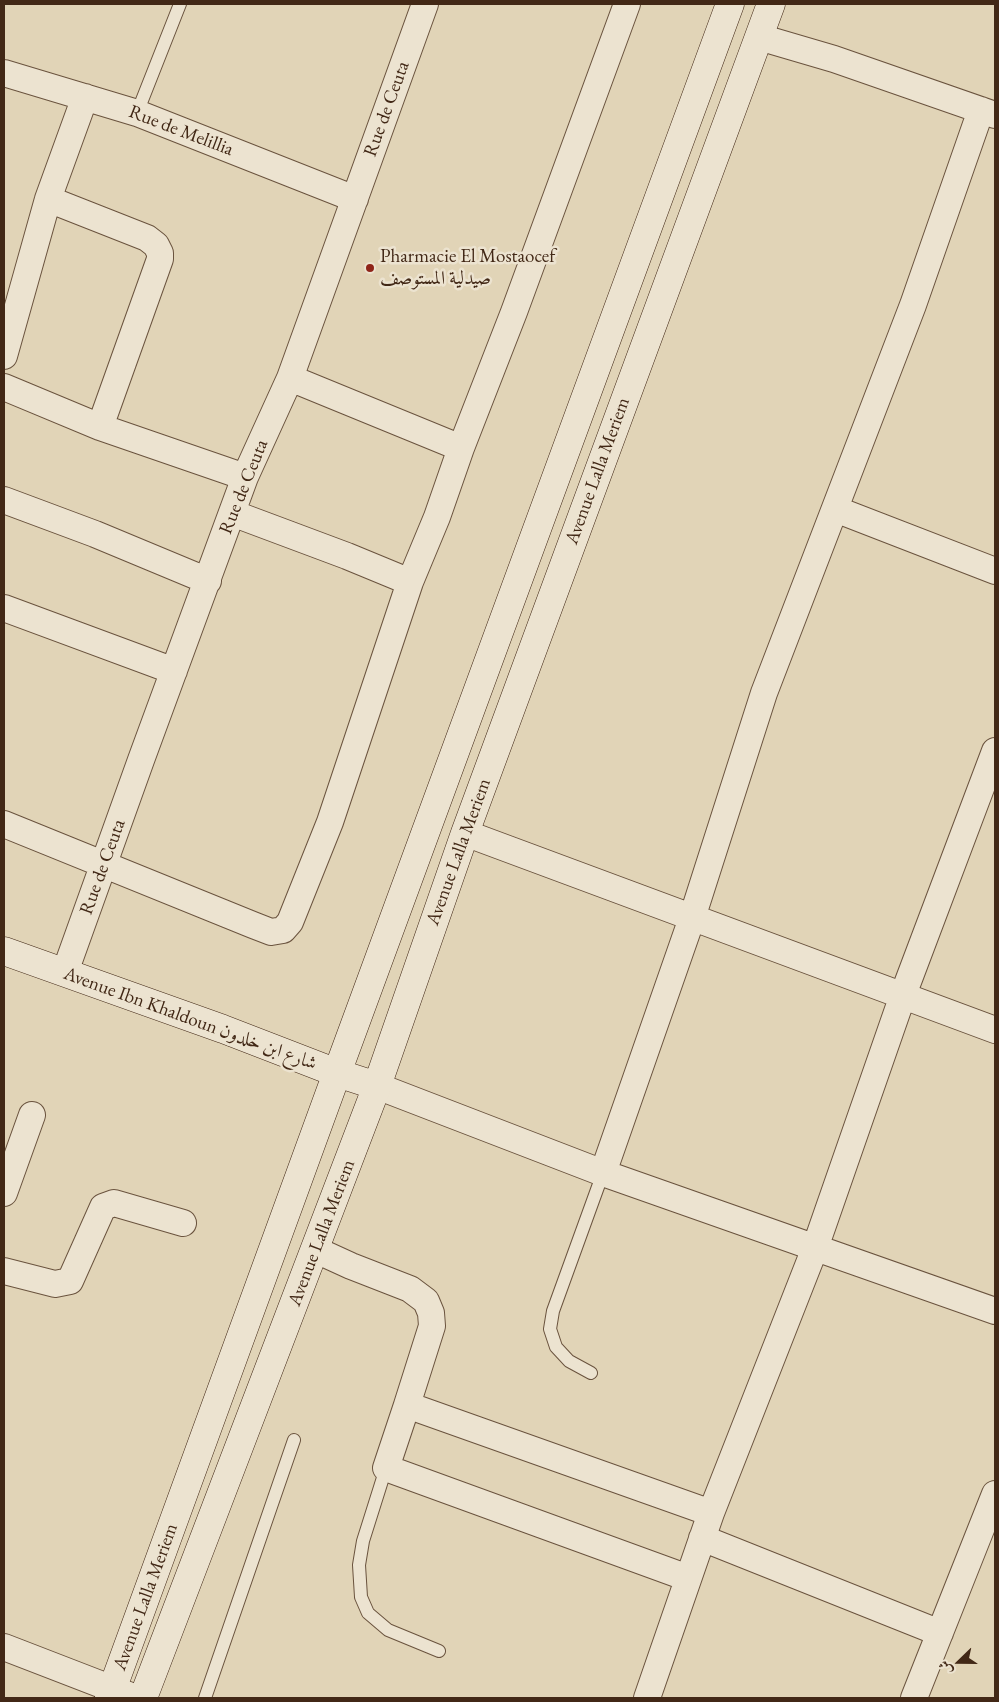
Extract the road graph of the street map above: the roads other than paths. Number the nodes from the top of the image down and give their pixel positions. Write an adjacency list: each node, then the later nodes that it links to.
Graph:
1 (180, 4): 10 (lane)
2 (425, 4): 12 (street, Rue de Ceuta)
3 (627, 4): 17 (street)
4 (730, 4): 36 (street, Avenue Lalla Meriem)
5 (771, 4): 6 (street, Avenue Lalla Meriem)
6 (759, 37): 9 (street); 29 (street, Avenue Lalla Meriem)
7 (4, 73): 8 (street, Rue de Melillia)
8 (84, 97): 10 (street, Rue de Melillia); 11 (street)
9 (988, 112): 20 (street)
10 (137, 113): 12 (street, Rue de Melillia)
11 (48, 199): 13 (street); 16 (street)
12 (355, 199): 14 (street, Rue de Ceuta)
13 (4, 356)
14 (290, 378): 17 (street); 18 (street, Rue de Ceuta)
15 (4, 387): 16 (street)
16 (100, 427): 18 (street)
17 (461, 448): 24 (street)
18 (245, 477): 21 (street, Rue de Ceuta)
19 (4, 500): 23 (street)
20 (835, 509): 22 (street); 31 (street)
21 (232, 513): 23 (street, Rue de Ceuta); 24 (street)
22 (995, 571)
23 (208, 581): 26 (street, Rue de Ceuta)
24 (410, 582): 30 (street)
25 (5, 614): 26 (street)
26 (174, 671): 30 (street, Rue de Ceuta)
27 (995, 751): 34 (street)
28 (4, 824): 30 (street)
29 (465, 833): 31 (street); 37 (street, Avenue Lalla Meriem)
30 (104, 864): 33 (street, Rue de Ceuta)
31 (692, 918): 34 (street); 39 (street)
32 (4, 951): 33 (street, Avenue Ibn Khaldoun شارع ابن خلدون)
33 (65, 972): 36 (street, Avenue Ibn Khaldoun شارع ابن خلدون)
34 (903, 995): 35 (street); 42 (street)
35 (995, 1030)
36 (337, 1073): 37 (street, Avenue Ibn Khaldoun شارع ابن خلدون); 57 (street, Avenue Lalla Meriem)
37 (377, 1086): 39 (street); 43 (street, Avenue Lalla Meriem)
38 (32, 1115): 40 (street)
39 (602, 1173): 42 (street); 46 (lane)
40 (4, 1193)
41 (183, 1223): 44 (street)
42 (815, 1248): 45 (street); 51 (street)
43 (316, 1250): 47 (street); 58 (street, Avenue Lalla Meriem)
44 (4, 1271)
45 (995, 1311)
46 (591, 1373)
47 (407, 1405): 49 (street); 51 (street)
48 (294, 1440): 59 (lane)
49 (386, 1468): 53 (street); 56 (lane)
50 (995, 1494): 54 (street)
51 (710, 1513): 52 (street)
52 (702, 1538): 53 (street); 54 (street)
53 (688, 1578): 60 (street)
54 (940, 1633): 61 (street)
55 (4, 1647): 57 (street)
56 (439, 1651)
57 (119, 1695)
58 (143, 1698)
59 (205, 1698)
60 (647, 1698)
61 (914, 1698)

